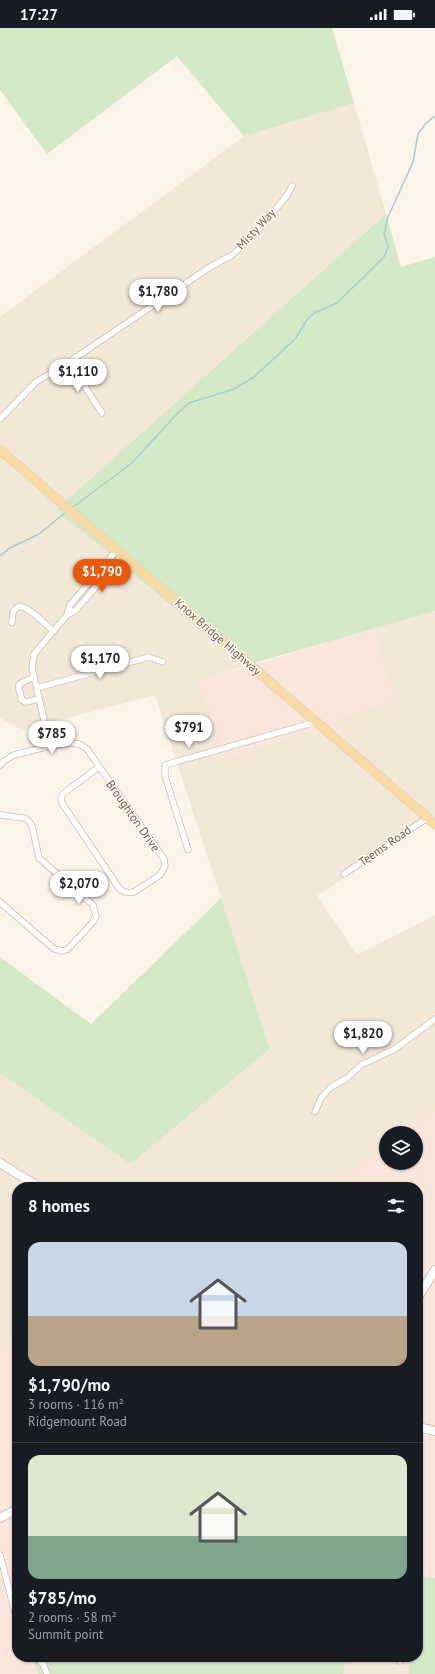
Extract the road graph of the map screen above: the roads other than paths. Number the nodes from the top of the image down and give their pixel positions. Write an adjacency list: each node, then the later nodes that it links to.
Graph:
1 (292, 186): 2 (street, Misty Way)
2 (69, 362): 3 (street); 4 (street, Misty Way)
3 (102, 413)
4 (0, 419)
5 (0, 450): 6 (main road, Knox Bridge Highway)
6 (120, 553): 8 (street); 13 (main road, Knox Bridge Highway)
7 (12, 624): 8 (street)
8 (53, 631): 10 (street)
9 (163, 662): 11 (street)
10 (34, 678): 11 (street); 12 (street)
11 (37, 688): 12 (street)
12 (39, 699): 14 (street)
13 (316, 722): 18 (main road, Knox Bridge Highway); 20 (street)
14 (50, 746): 15 (street); 16 (street)
15 (0, 765)
16 (99, 767): 16 (street, Broughton Drive)
17 (0, 815): 22 (street)
18 (427, 818): 19 (main road, Knox Bridge Highway); 21 (street, Teems Road)
19 (435, 824)
20 (188, 850)
21 (344, 874)
22 (0, 902)
23 (435, 1019): 24 (street)
24 (315, 1112)
25 (0, 1163): 26 (main road)
26 (31, 1182)
27 (435, 1270): 28 (main road)
28 (423, 1289)
29 (423, 1428): 30 (main road)
30 (435, 1431)
31 (12, 1512): 32 (main road)
32 (0, 1518)
33 (0, 1555): 34 (street)
34 (12, 1601)
35 (40, 1662): 36 (street)
36 (47, 1674)

